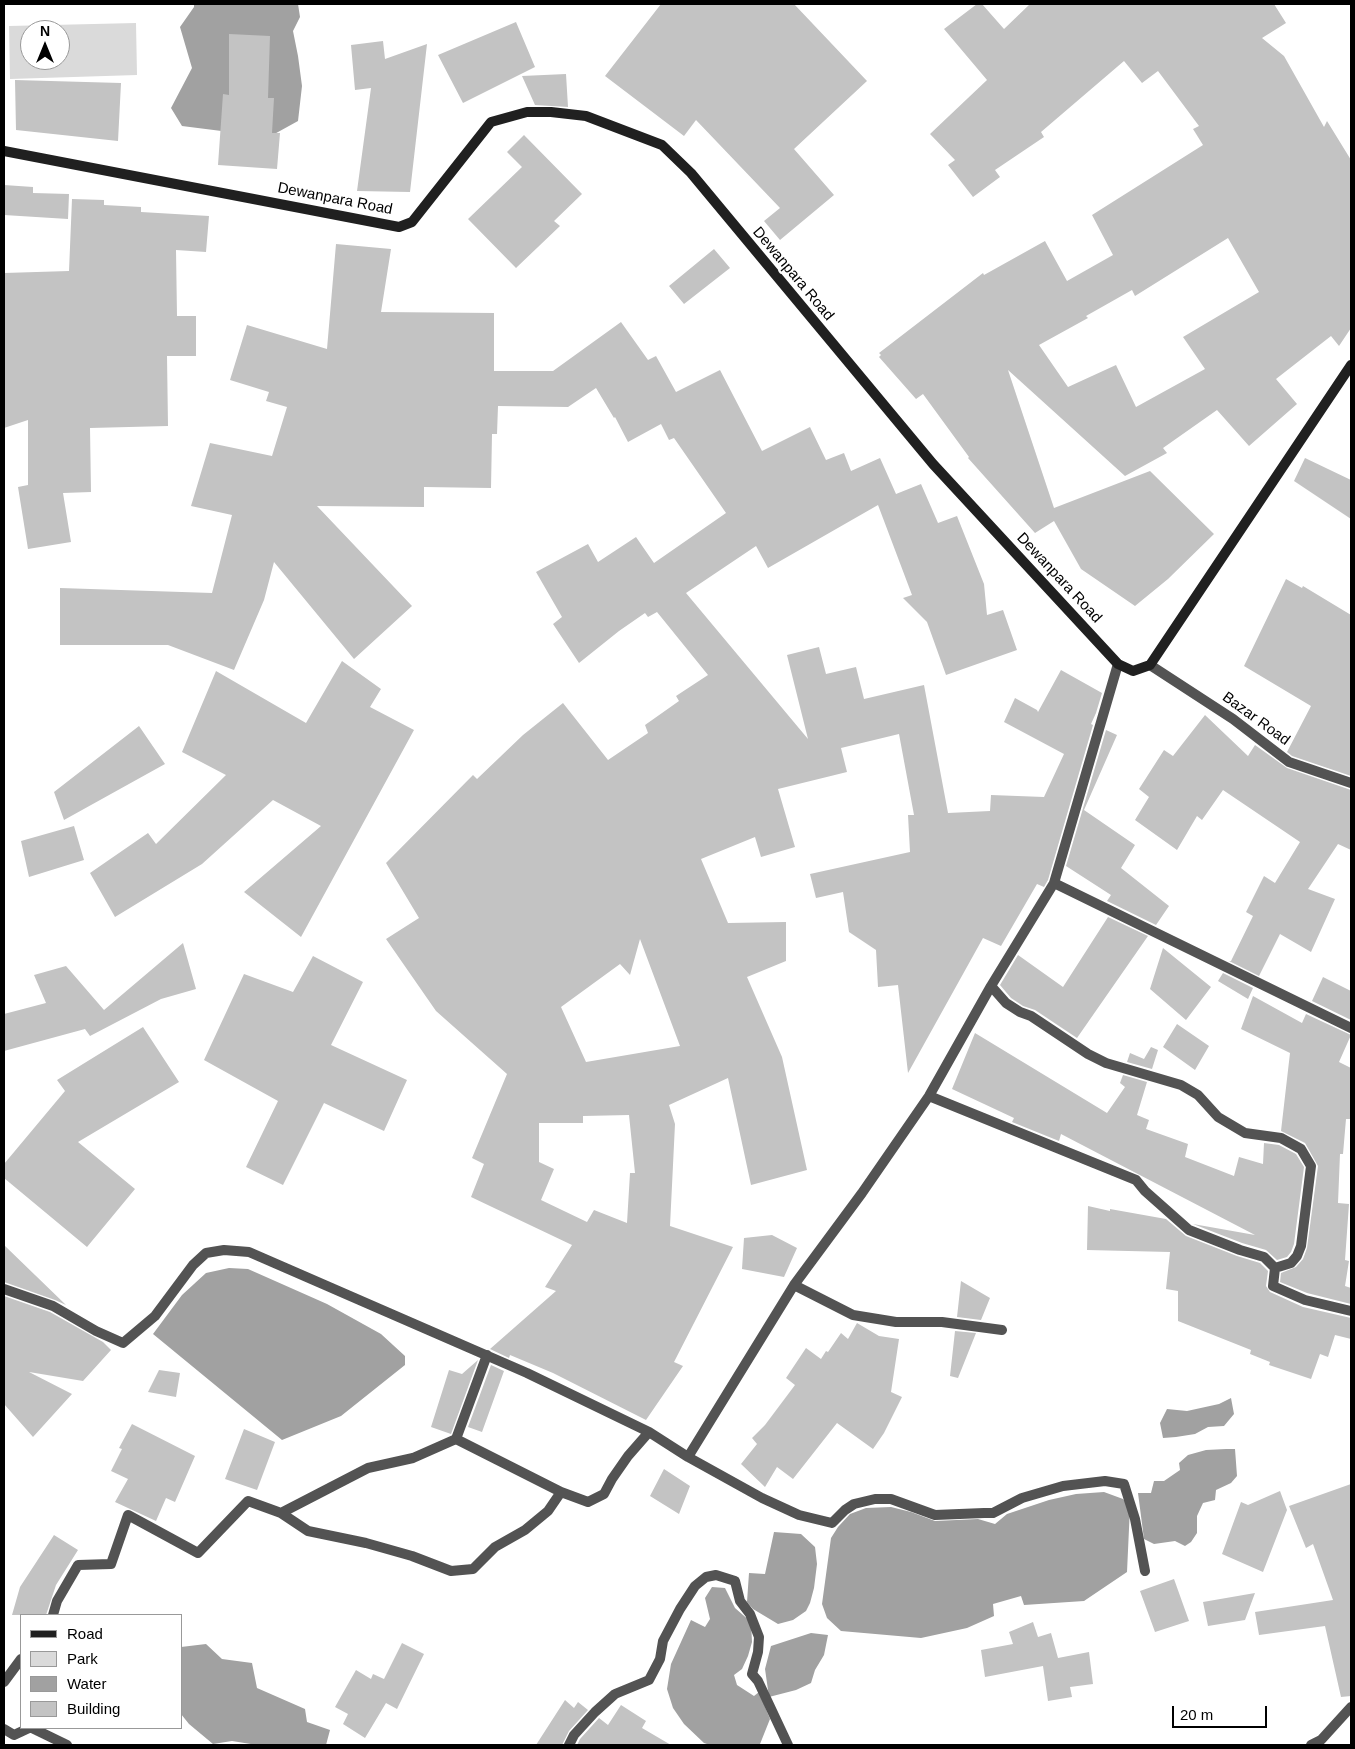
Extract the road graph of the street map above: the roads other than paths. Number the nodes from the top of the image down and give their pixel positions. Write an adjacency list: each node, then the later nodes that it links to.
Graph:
1 (4, 151): 4 (street, Dewanpara Road)
2 (1351, 365): 3 (street)
3 (1347, 379): 5 (street)
4 (1118, 664): 5 (street); 7 (street)
5 (1150, 665): 6 (street, Bazar Road)
6 (1351, 783)
7 (1054, 883): 8 (street); 9 (street)
8 (991, 986): 10 (street); 11 (street)
9 (1351, 1028)
10 (929, 1096): 11 (street); 12 (street)
11 (1275, 1268): 14 (street)
12 (794, 1285): 15 (street); 19 (street)
13 (4, 1289): 16 (street)
14 (1351, 1311)
15 (1002, 1330)
16 (487, 1355): 17 (street); 18 (street)
17 (649, 1432): 19 (street); 20 (street)
18 (456, 1439): 20 (street); 21 (street)
19 (688, 1457): 22 (street)
20 (561, 1492): 21 (street)
21 (281, 1513): 23 (street)
22 (1145, 1571)
23 (53, 1614)
24 (20, 1660): 25 (street)
25 (4, 1682)
26 (1351, 1707): 33 (street)
27 (4, 1729): 28 (street)
28 (29, 1729)
29 (33, 1729): 30 (street)
30 (67, 1745)
31 (569, 1745): 32 (street)
32 (788, 1745)
33 (1311, 1745)

